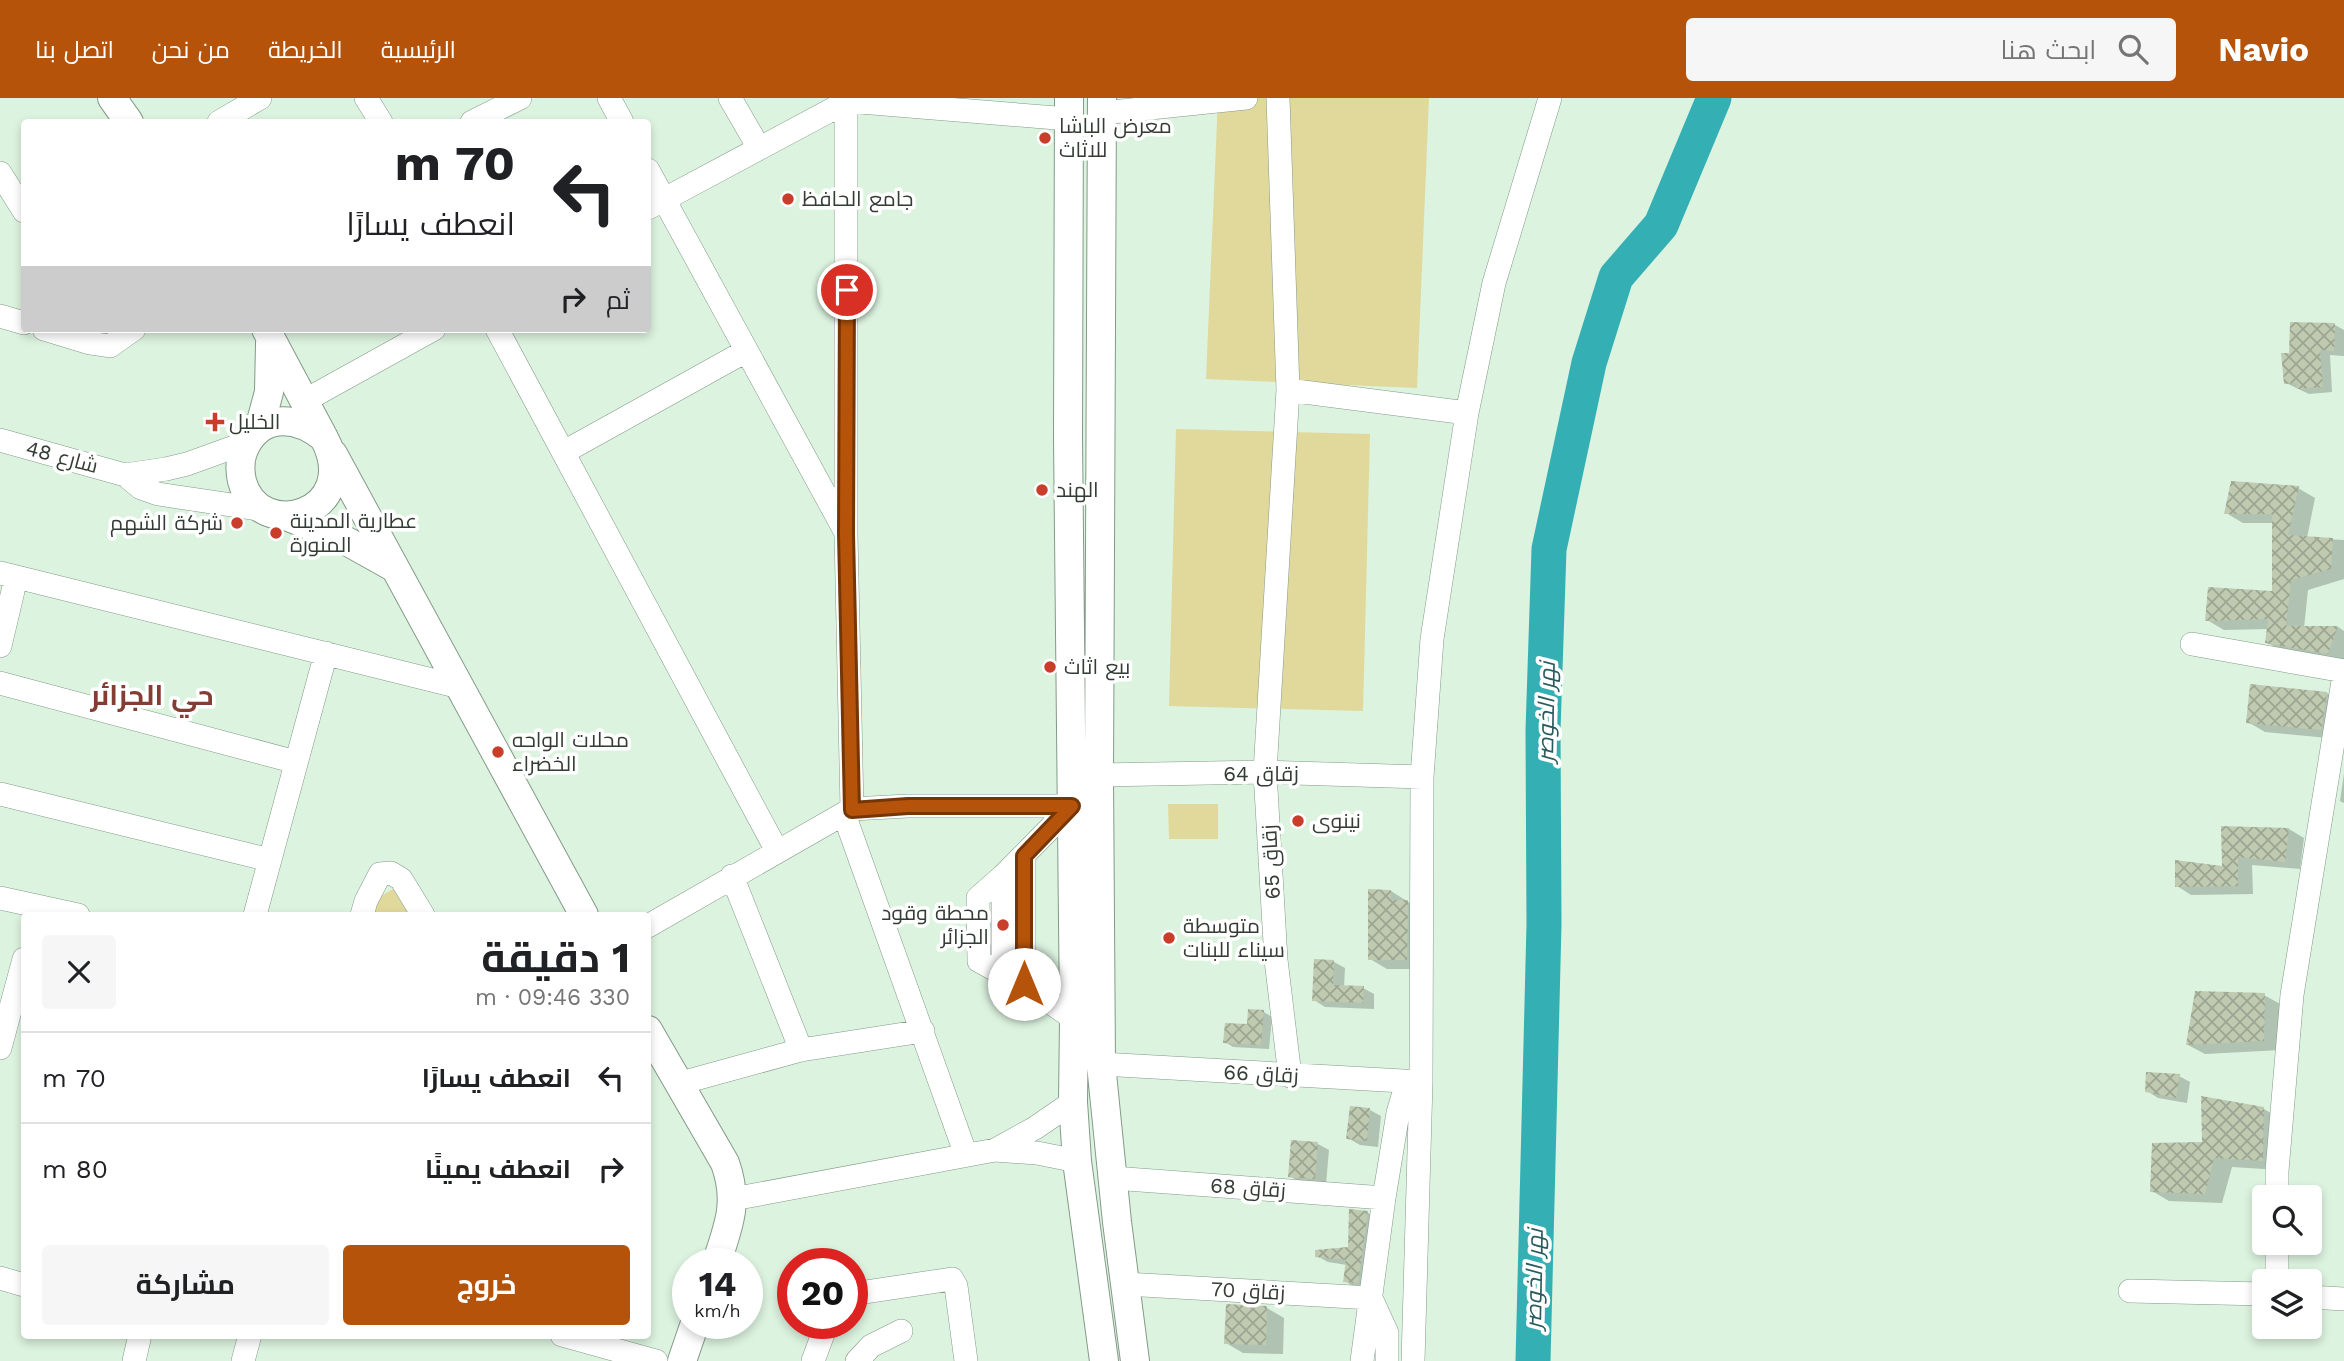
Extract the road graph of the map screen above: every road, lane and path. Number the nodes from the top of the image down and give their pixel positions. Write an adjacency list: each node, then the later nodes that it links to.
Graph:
1 (112, 98): 14 (main road)
2 (260, 98): 15 (street)
3 (366, 98): 16 (street)
4 (520, 98): 13 (street)
5 (609, 98): 17 (street)
6 (730, 98): 18 (street)
7 (1246, 98): 11 (street)
8 (1278, 98): 32 (street, زقاق 65)
9 (1550, 98): 34 (street)
10 (847, 99): 12 (street); 18 (street); 41 (street)
11 (1102, 106): 52 (main road)
12 (1069, 108): 55 (main road)
13 (496, 117)
14 (127, 119)
15 (224, 119)
16 (379, 119)
17 (620, 119)
18 (759, 148): 21 (street)
19 (0, 173): 22 (street)
20 (651, 184): 21 (street)
21 (655, 203): 31 (street)
22 (21, 206)
23 (0, 316): 24 (street)
24 (21, 322)
25 (57, 333): 30 (street)
26 (267, 333): 35 (main road)
27 (268, 333): 33 (main road)
28 (427, 333): 33 (street)
29 (499, 333): 38 (street)
30 (105, 338)
31 (746, 351): 38 (street); 41 (street)
32 (1288, 390): 34 (street); 51 (street, زقاق 65)
33 (304, 401): 37 (main road)
34 (1467, 413): 53 (street)
35 (253, 435): 37 (main road); 39 (street); 40 (main road)
36 (0, 440): 39 (street, شارع 48)
37 (328, 446): 40 (main road); 42 (main road)
38 (564, 452): 57 (street)
39 (125, 475): 40 (street)
40 (276, 513): 42 (main road)
41 (846, 534): 56 (street)
42 (393, 567): 49 (main road)
43 (8, 576): 45 (street); 46 (street)
44 (2192, 644): 47 (street)
45 (0, 646)
46 (326, 653): 49 (street); 50 (street)
47 (2344, 673): 84 (street)
48 (0, 683): 50 (street)
49 (460, 688): 66 (main road)
50 (296, 762): 59 (street)
51 (1265, 772): 52 (street, زقاق 64); 53 (street, زقاق 64); 76 (street, زقاق 65)
52 (1099, 775): 75 (main road)
53 (1423, 777): 77 (street)
54 (0, 794): 59 (street)
55 (1072, 806): 56 (street); 58 (street); 70 (main road)
56 (848, 812): 57 (street); 71 (street)
57 (777, 851): 60 (street)
58 (1024, 856): 69 (street); 69 (street)
59 (270, 860): 63 (street)
60 (732, 876): 67 (street); 74 (street)
61 (0, 898): 62 (street)
62 (38, 911)
63 (256, 912)
64 (363, 912): 65 (street)
65 (420, 912)
66 (582, 912)
67 (651, 924)
68 (21, 970): 73 (street)
69 (1024, 984): 70 (street)
70 (1074, 1019): 79 (main road)
71 (923, 1031): 74 (street); 81 (street)
72 (651, 1039): 78 (main road)
73 (0, 1048)
74 (801, 1050): 78 (street)
75 (1101, 1064): 76 (street, زقاق 66); 83 (main road)
76 (1290, 1076): 77 (street, زقاق 66)
77 (1421, 1082): 85 (street); 115 (street)
78 (677, 1084): 86 (main road)
79 (1073, 1102): 80 (street); 82 (main road)
80 (995, 1150): 81 (street); 82 (street)
81 (967, 1155): 86 (street)
82 (1077, 1161): 111 (main road)
83 (1113, 1178): 85 (street, زقاق 68); 90 (main road)
84 (2277, 1185)
85 (1384, 1198): 94 (street)
86 (733, 1199): 87 (main road)
87 (721, 1248)
88 (0, 1280): 89 (street)
89 (21, 1284)
90 (1125, 1284): 94 (street, زقاق 70); 112 (main road)
91 (2130, 1291): 93 (street)
92 (868, 1292): 110 (street)
93 (2252, 1294)
94 (1371, 1297): 113 (street); 114 (street)
95 (2322, 1298): 96 (street)
96 (2344, 1299)
97 (901, 1331): 109 (street)
98 (139, 1339): 104 (street)
99 (249, 1339): 105 (street)
100 (569, 1339): 103 (street)
101 (690, 1339): 107 (main road)
102 (821, 1339): 108 (street)
103 (592, 1353): 106 (street)
104 (134, 1361)
105 (243, 1361)
106 (656, 1361)
107 (682, 1361)
108 (813, 1361)
109 (857, 1361)
110 (965, 1361)
111 (1104, 1361)
112 (1135, 1361)
113 (1362, 1361)
114 (1388, 1361)
115 (1413, 1361)

